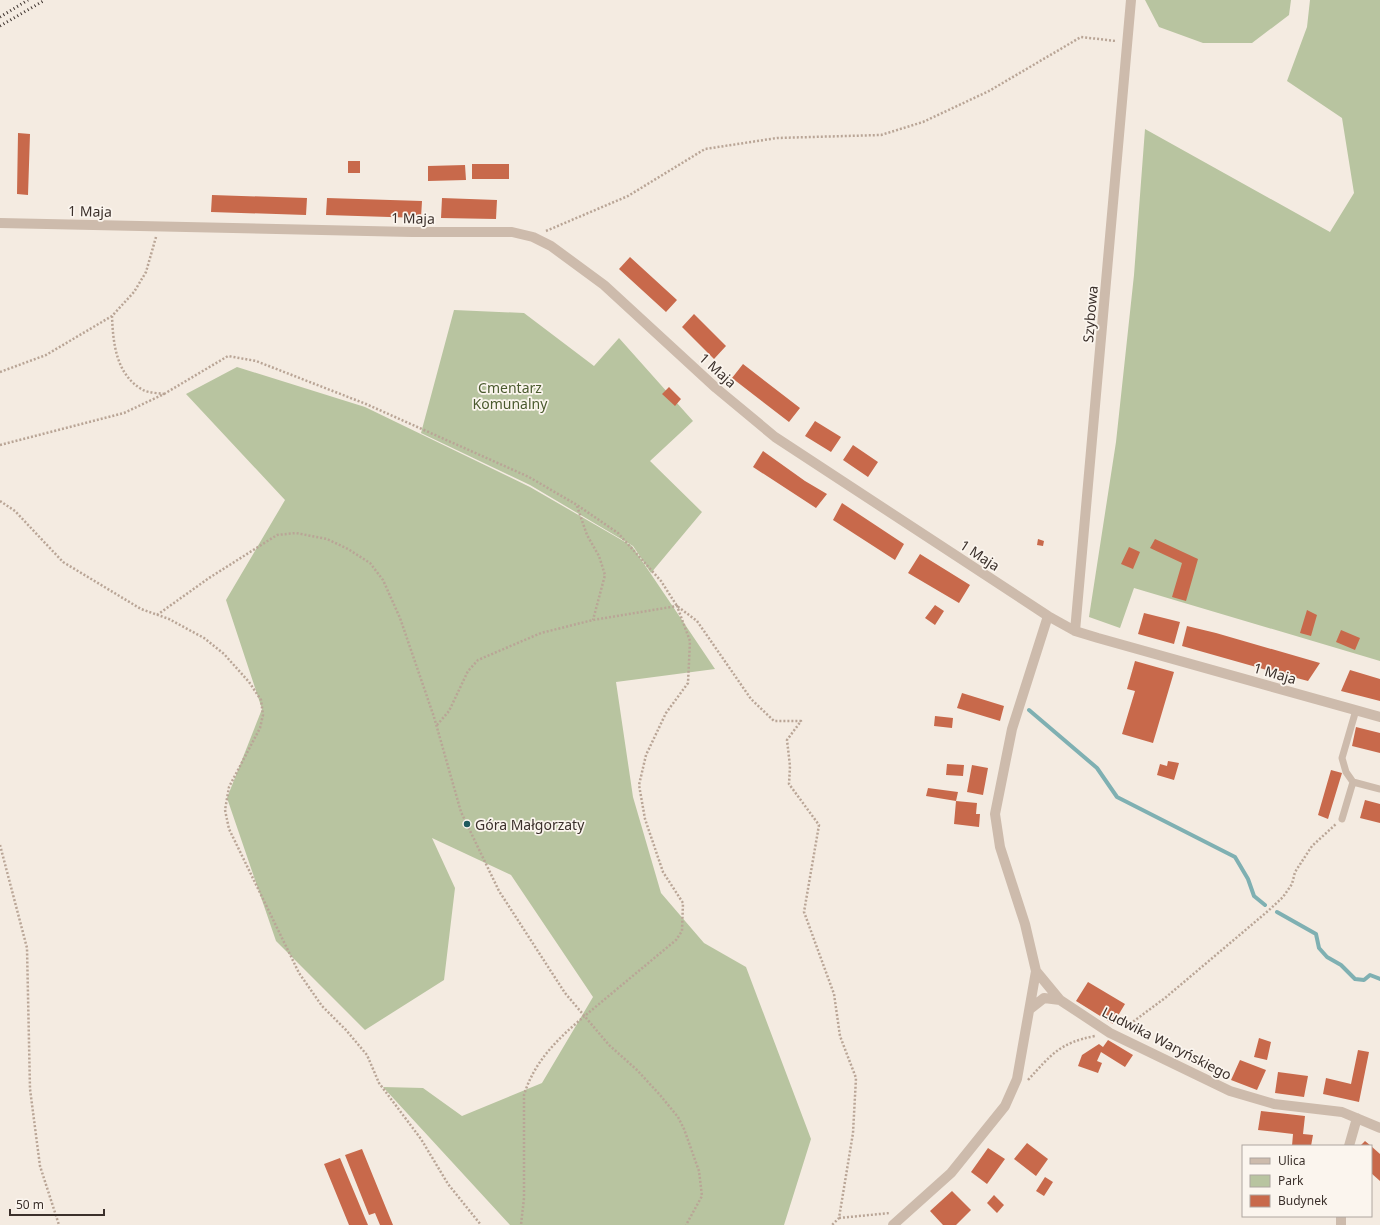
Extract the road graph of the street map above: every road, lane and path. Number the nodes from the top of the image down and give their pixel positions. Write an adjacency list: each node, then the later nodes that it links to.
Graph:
1 (1131, 0): 2 (street, Szybowa)
2 (1128, 42): 5 (path); 16 (street, Szybowa)
3 (0, 223): 4 (street, 1 Maja)
4 (158, 227): 5 (street, 1 Maja); 6 (path)
5 (533, 237): 14 (street, 1 Maja)
6 (112, 316): 7 (path); 8 (path)
7 (0, 372)
8 (164, 394): 9 (path); 11 (path)
9 (0, 445)
10 (0, 501): 13 (path)
11 (577, 505): 12 (path); 15 (path)
12 (678, 606): 15 (path); 27 (path); 34 (path)
13 (157, 615): 19 (path); 36 (path)
14 (1048, 616): 16 (street, 1 Maja); 24 (street, Ludwika Waryńskiego)
15 (593, 620): 19 (path)
16 (1075, 631): 17 (street, 1 Maja)
17 (1356, 710): 18 (street, 1 Maja); 20 (lane)
18 (1380, 717)
19 (437, 725): 27 (path)
20 (1353, 782): 21 (lane); 22 (lane)
21 (1380, 789)
22 (1342, 819): 28 (path)
23 (0, 845): 35 (path)
24 (1036, 971): 25 (street, Ludwika Waryńskiego); 26 (street)
25 (1060, 1000): 26 (street); 28 (street, Ludwika Waryńskiego)
26 (1030, 1008): 33 (street)
27 (584, 1017): 37 (path); 38 (path)
28 (1110, 1033): 29 (path); 30 (street, Ludwika Waryńskiego)
29 (1025, 1084)
30 (1357, 1118): 31 (street, Ludwika Waryńskiego); 32 (street)
31 (1380, 1128)
32 (1349, 1145)
33 (908, 1211): 34 (path); 40 (street)
34 (839, 1218): 39 (path)
35 (59, 1225)
36 (481, 1225)
37 (521, 1225)
38 (686, 1225)
39 (832, 1225)
40 (893, 1225)

